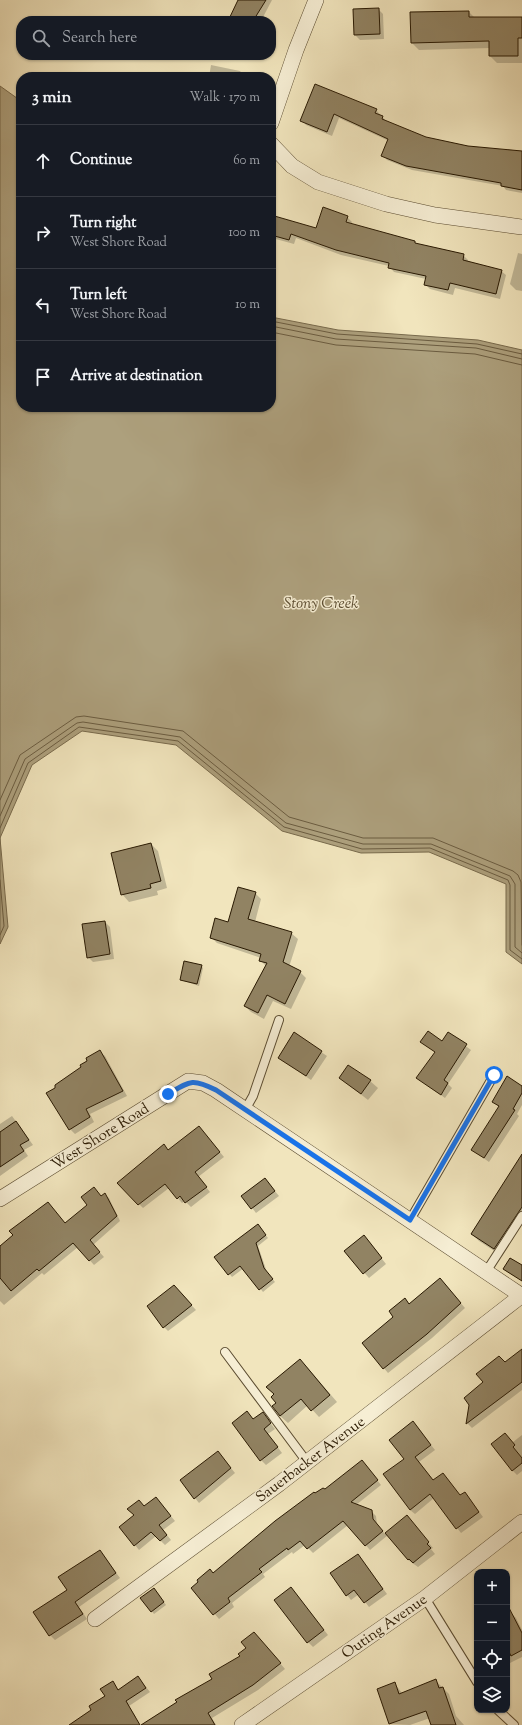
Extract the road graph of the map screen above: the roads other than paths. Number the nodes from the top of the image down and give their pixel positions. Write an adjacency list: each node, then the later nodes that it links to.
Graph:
1 (316, 0): 2 (street)
2 (276, 108)
3 (276, 149): 4 (street)
4 (522, 227)
5 (279, 1020): 7 (lane)
6 (494, 1075): 10 (lane)
7 (245, 1110): 8 (street, West Shore Road); 10 (street, West Shore Road)
8 (0, 1199)
9 (522, 1216): 11 (lane)
10 (410, 1220): 11 (street, West Shore Road)
11 (486, 1272): 12 (street, West Shore Road)
12 (522, 1296): 14 (street, Sauerbacker Avenue)
13 (225, 1352): 14 (lane)
14 (307, 1462): 17 (street, Sauerbacker Avenue)
15 (522, 1522): 16 (street, Outing Avenue)
16 (425, 1598): 18 (lane); 20 (street, Outing Avenue)
17 (95, 1619)
18 (474, 1677)
19 (501, 1713): 21 (lane)
20 (242, 1725)
21 (514, 1725)

